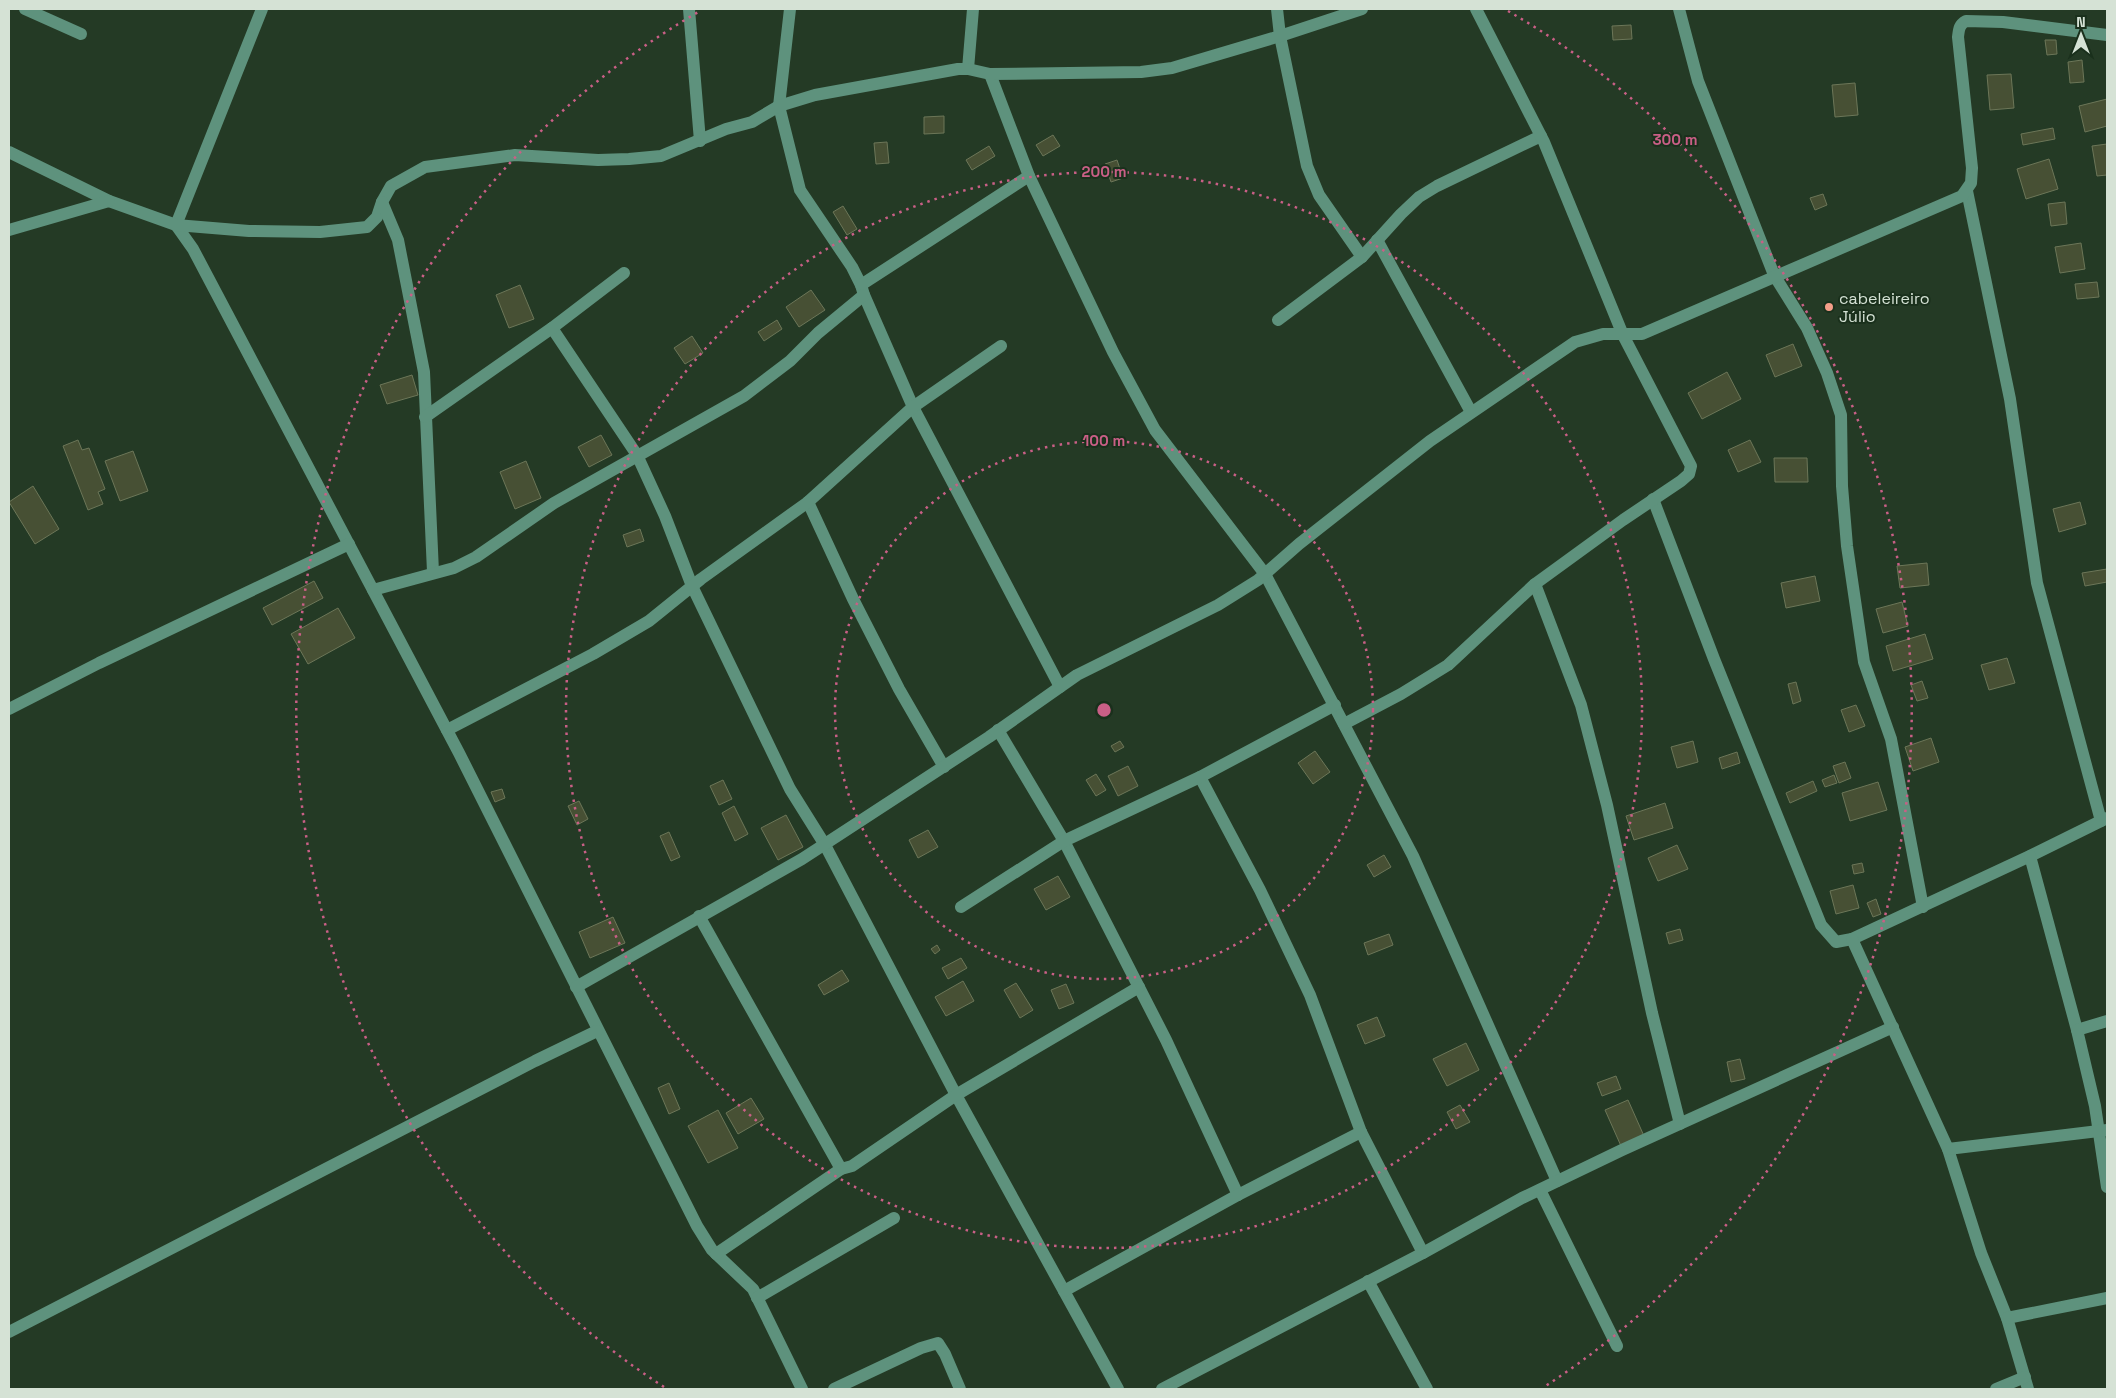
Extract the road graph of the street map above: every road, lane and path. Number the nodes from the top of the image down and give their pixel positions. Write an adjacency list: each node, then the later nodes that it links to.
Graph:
1 (25, 9): 12 (street)
2 (262, 9): 25 (street)
3 (689, 9): 19 (street)
4 (790, 9): 17 (street)
5 (973, 9): 15 (street)
6 (1277, 9): 14 (street)
7 (1362, 9): 14 (street)
8 (1476, 9): 18 (street)
9 (1679, 9): 30 (street)
10 (1962, 9): 11 (street)
11 (1962, 23): 13 (street); 22 (street)
12 (81, 34)
13 (2107, 35)
14 (1280, 36): 16 (street); 28 (street)
15 (968, 68): 16 (street); 17 (street)
16 (990, 74): 21 (street)
17 (779, 106): 19 (street); 31 (street)
18 (1541, 136): 27 (street); 34 (street)
19 (700, 141): 24 (street)
20 (9, 152): 23 (street)
21 (1029, 176): 31 (street); 44 (street)
22 (1967, 191): 30 (street); 56 (street)
23 (109, 201): 25 (street); 26 (street)
24 (382, 202): 25 (street); 38 (street)
25 (176, 225): 42 (street)
26 (9, 230)
27 (1377, 240): 28 (street); 37 (street)
28 (1362, 256): 32 (street)
29 (624, 273): 33 (street)
30 (1774, 275): 34 (street); 60 (street)
31 (862, 290): 36 (street); 39 (street)
32 (1278, 320)
33 (552, 328): 38 (street); 39 (street)
34 (1623, 335): 37 (street); 40 (street)
35 (1001, 346): 36 (street)
36 (913, 407): 41 (street); 48 (street)
37 (1472, 412): 44 (street)
38 (425, 418): 43 (street)
39 (637, 455): 43 (street); 46 (street)
40 (1653, 500): 45 (street); 63 (street)
41 (808, 502): 46 (street); 54 (street)
42 (349, 544): 47 (street); 50 (street)
43 (433, 572): 47 (street)
44 (1265, 574): 48 (street); 49 (street)
45 (1535, 584): 51 (street); 71 (street)
46 (692, 586): 52 (street); 58 (street)
47 (373, 590): 52 (street)
48 (1060, 688): 53 (street)
49 (1335, 705): 51 (street); 55 (street)
50 (9, 709)
51 (1344, 724): 76 (street)
52 (447, 730): 64 (street)
53 (998, 730): 54 (street); 57 (street)
54 (944, 767): 58 (street)
55 (1200, 778): 57 (street); 73 (street)
56 (2104, 819): 59 (street)
57 (1064, 841): 61 (street); 65 (street)
58 (825, 845): 62 (street); 70 (street)
59 (2030, 856): 60 (street); 68 (street)
60 (1923, 906): 63 (street)
61 (961, 907)
62 (699, 916): 64 (street); 75 (street)
63 (1852, 939): 67 (street)
64 (576, 987): 69 (street)
65 (1138, 987): 70 (street); 79 (street)
66 (2107, 1021): 68 (street)
67 (1893, 1027): 71 (street); 74 (street)
68 (2077, 1030): 72 (street)
69 (597, 1031): 82 (street); 88 (street)
70 (956, 1095): 75 (street); 84 (street)
71 (1680, 1124): 76 (street)
72 (2103, 1131): 74 (street); 77 (street)
73 (1361, 1132): 79 (street); 81 (street)
74 (1948, 1149): 87 (street)
75 (841, 1169): 82 (street)
76 (1557, 1181): 78 (street)
77 (2107, 1187)
78 (1540, 1190): 81 (street); 89 (street)
79 (1238, 1195): 84 (street)
80 (894, 1218): 85 (street)
81 (1423, 1252): 83 (street)
82 (716, 1254): 85 (street)
83 (1368, 1281): 95 (street); 96 (street)
84 (1064, 1291): 94 (street)
85 (757, 1298): 91 (street)
86 (2107, 1298): 87 (street)
87 (2007, 1318): 90 (street)
88 (9, 1332)
89 (1617, 1346)
90 (2026, 1383): 97 (street)
91 (802, 1389)
92 (834, 1389): 93 (street)
93 (960, 1389)
94 (1118, 1389)
95 (1162, 1389)
96 (1428, 1389)
97 (1996, 1389)

